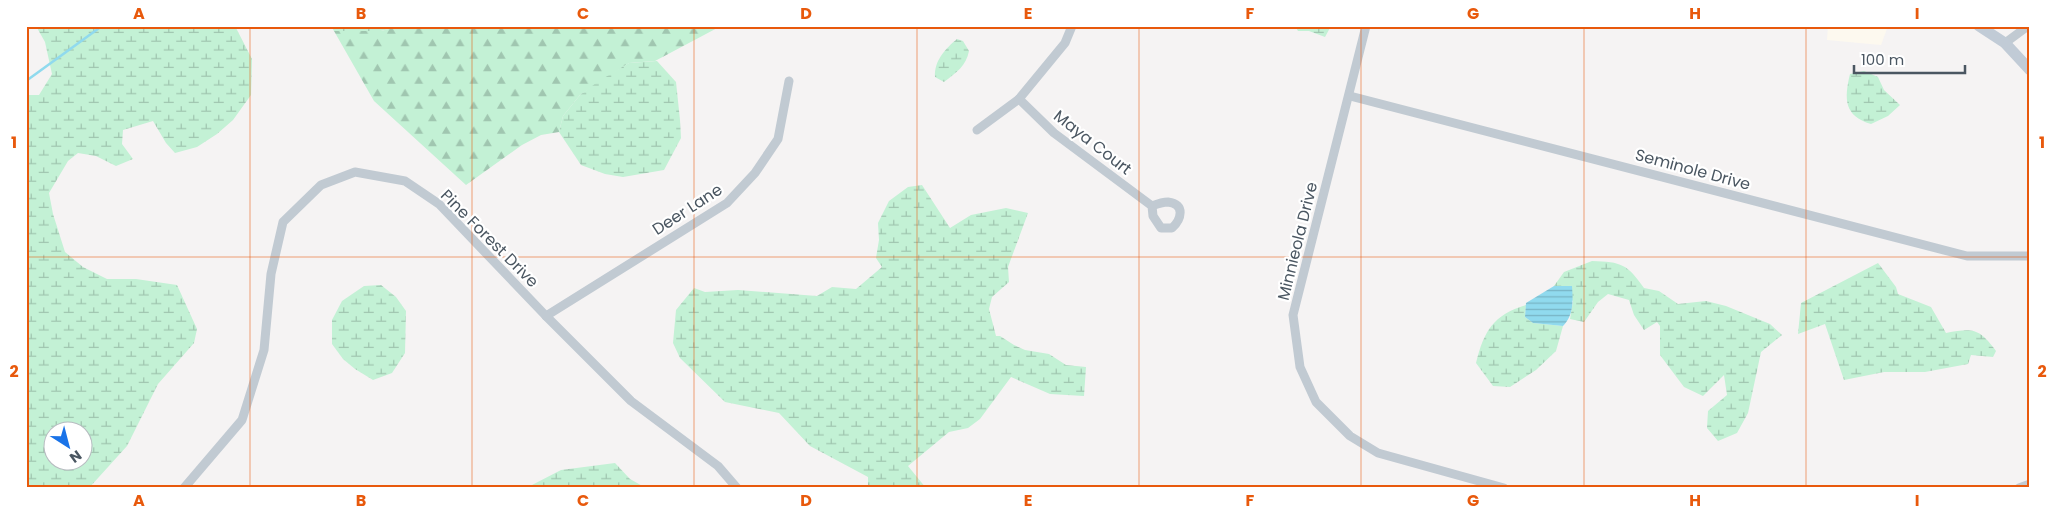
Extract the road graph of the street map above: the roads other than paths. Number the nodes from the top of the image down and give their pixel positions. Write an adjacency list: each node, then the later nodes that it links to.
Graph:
1 (1072, 26): 9 (street)
2 (1366, 26): 8 (street, Minnieola Drive)
3 (1979, 26): 5 (street)
4 (2028, 26): 5 (street)
5 (1999, 36): 6 (street)
6 (2030, 70)
7 (789, 81): 13 (street, Deer Lane)
8 (1350, 96): 12 (street, Seminole Drive); 17 (street, Minnieola Drive)
9 (1019, 99): 10 (street); 11 (street, Maya Court)
10 (977, 130)
11 (1152, 206)
12 (2030, 256)
13 (546, 316): 15 (street, Pine Forest Drive); 16 (street, Pine Forest Drive)
14 (2030, 484): 18 (street)
15 (184, 488)
16 (737, 488)
17 (1504, 488)
18 (2019, 488)

